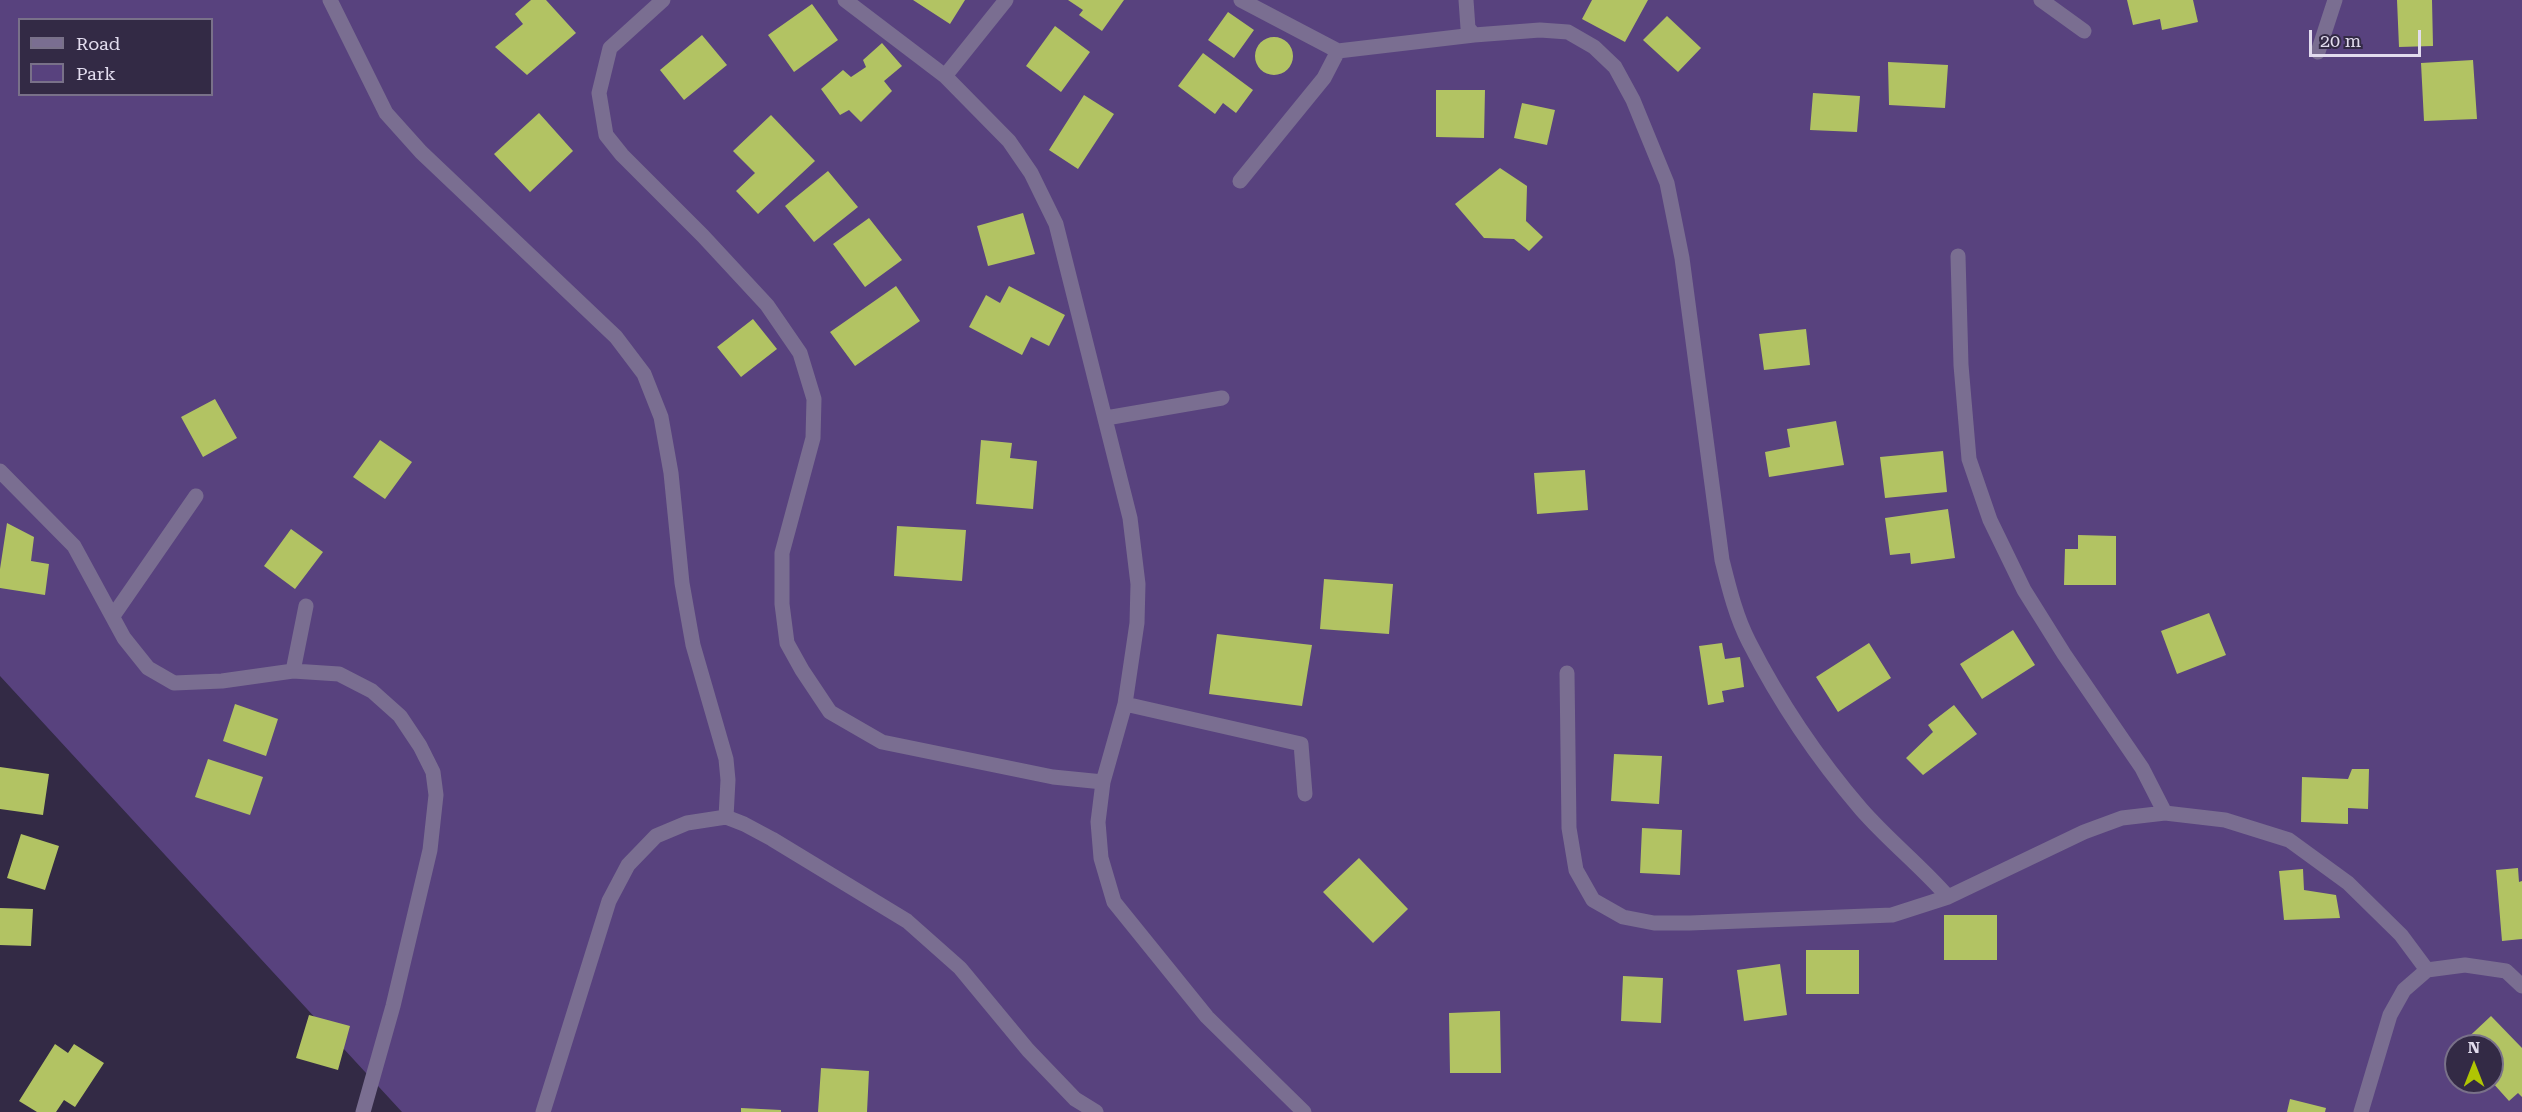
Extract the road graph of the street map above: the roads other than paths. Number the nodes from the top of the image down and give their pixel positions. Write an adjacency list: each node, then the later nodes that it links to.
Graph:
1 (330, 0): 28 (street)
2 (663, 0): 25 (street)
3 (845, 0): 13 (street)
4 (1006, 0): 13 (street)
5 (1241, 0): 11 (street)
6 (1466, 0): 10 (street)
7 (2041, 0): 9 (street)
8 (2335, 0): 12 (street)
9 (2084, 31)
10 (1474, 35): 11 (street); 29 (street)
11 (1338, 51): 14 (street)
12 (2318, 52)
13 (945, 76): 17 (street)
14 (1240, 181)
15 (1958, 256): 27 (street)
16 (1222, 398): 17 (street)
17 (1106, 418): 24 (street)
18 (0, 471): 21 (street)
19 (196, 496): 21 (street)
20 (306, 606): 22 (street)
21 (113, 616): 22 (street)
22 (293, 671): 32 (street)
23 (1567, 672): 29 (street)
24 (1125, 704): 25 (street); 26 (street)
25 (1103, 782): 35 (street)
26 (1305, 794)
27 (2165, 813): 29 (street); 30 (street)
28 (726, 817): 33 (street); 34 (street)
29 (1948, 897)
30 (2427, 970): 31 (street); 36 (street)
31 (2522, 986)
32 (363, 1112)
33 (543, 1112)
34 (1096, 1112)
35 (1304, 1112)
36 (2361, 1112)

